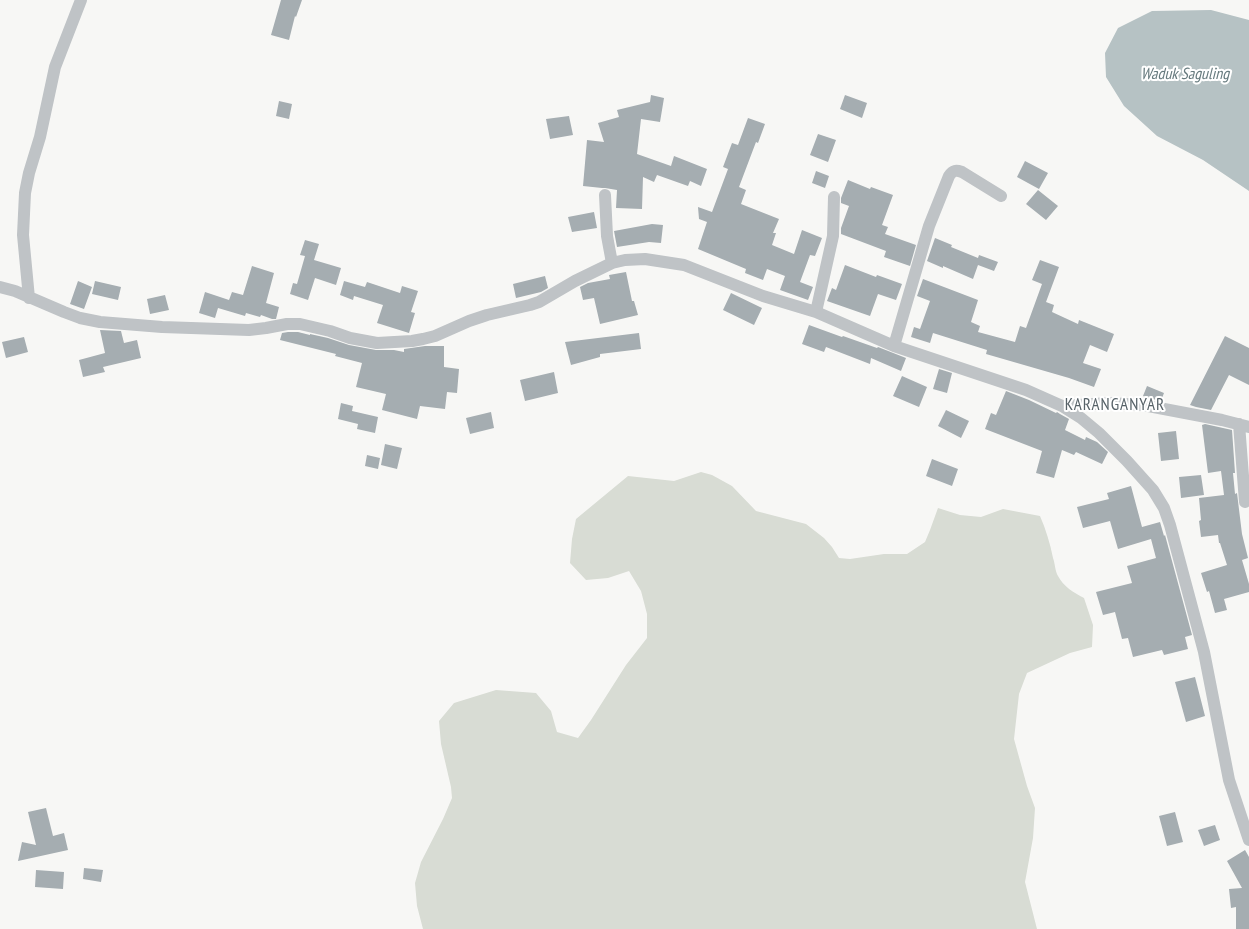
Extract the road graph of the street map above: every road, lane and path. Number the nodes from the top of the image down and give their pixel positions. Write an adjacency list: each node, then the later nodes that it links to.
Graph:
1 (81, 0): 7 (street)
2 (605, 195): 5 (street)
3 (1001, 196): 9 (street)
4 (834, 197): 8 (street)
5 (612, 263): 7 (street); 8 (street)
6 (0, 287): 7 (street)
7 (29, 298)
8 (816, 312): 9 (street)
9 (894, 346): 10 (street)
10 (1062, 406): 11 (street); 13 (street)
11 (1244, 426): 12 (street)
12 (1246, 502)
13 (1249, 840)

